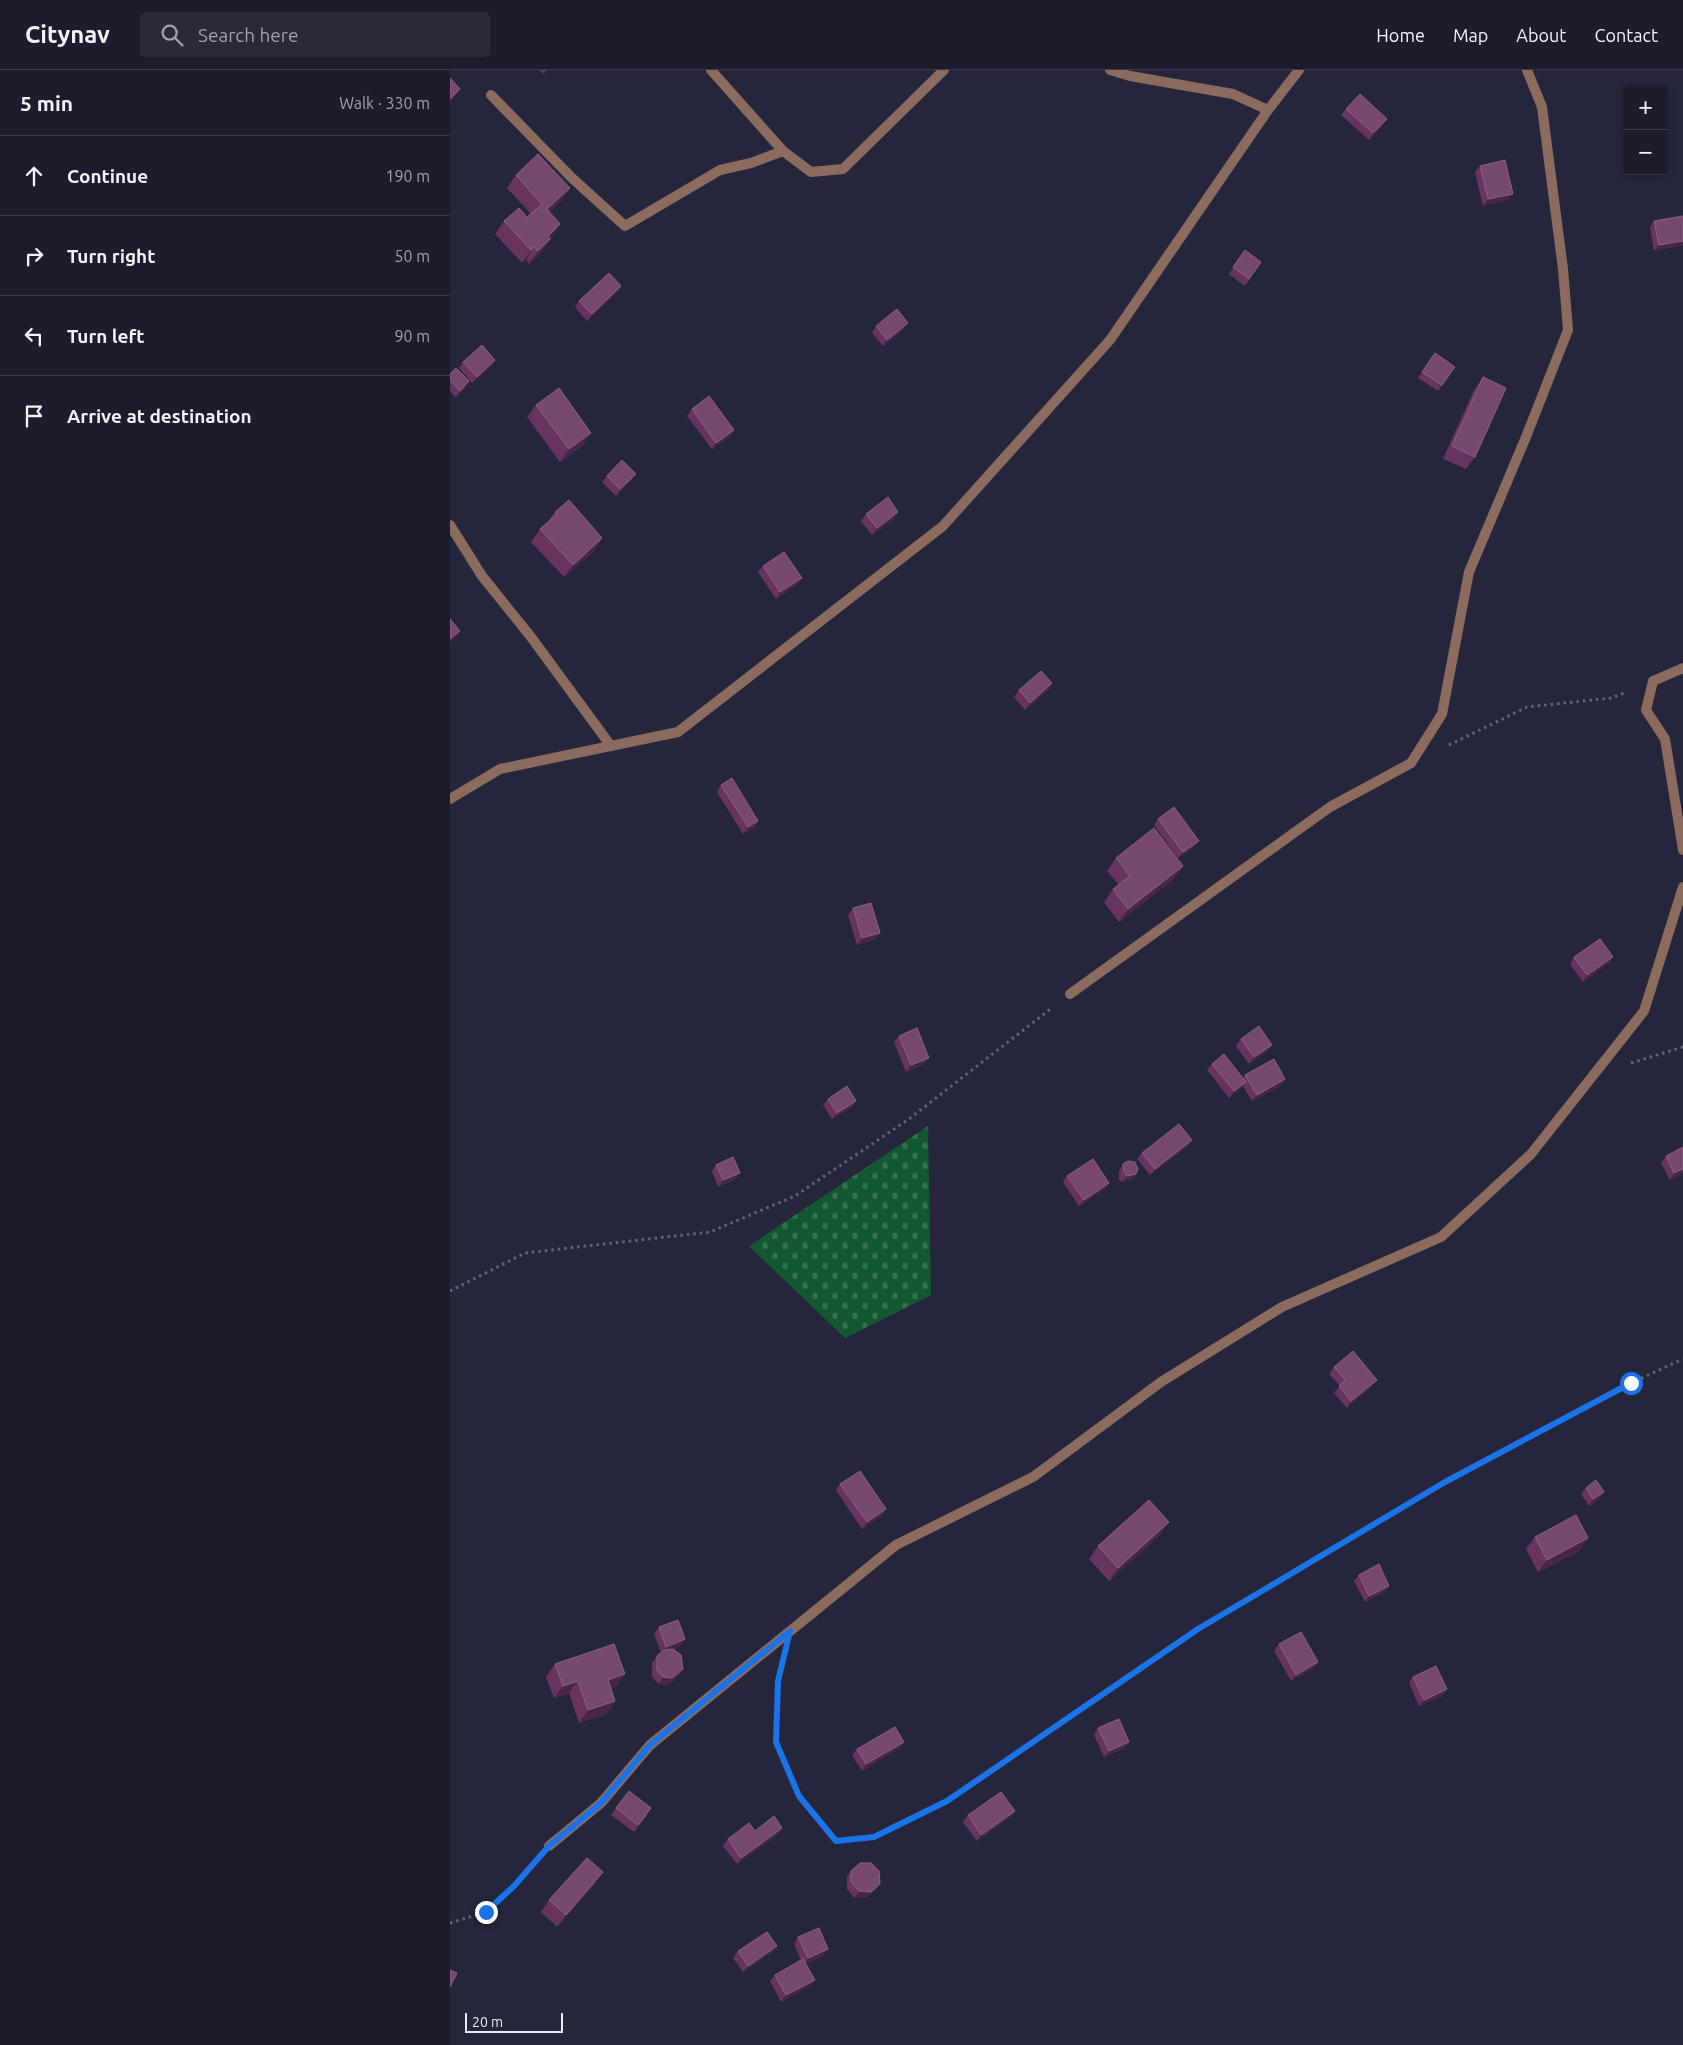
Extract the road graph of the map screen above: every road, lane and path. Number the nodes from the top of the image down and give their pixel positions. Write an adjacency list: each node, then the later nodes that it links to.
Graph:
1 (711, 70): 8 (street)
2 (944, 70): 8 (street)
3 (1110, 70): 7 (street)
4 (1298, 70): 7 (street)
5 (1527, 70): 17 (street)
6 (491, 95): 8 (street)
7 (1268, 110): 12 (street)
8 (783, 151)
9 (450, 525): 12 (street)
10 (1683, 668): 11 (street)
11 (1653, 681): 13 (path); 15 (street)
12 (611, 746): 14 (street)
13 (1447, 746)
14 (450, 799)
15 (1683, 850)
16 (1683, 887): 19 (street)
17 (1070, 994): 20 (path)
18 (1683, 1047): 19 (path)
19 (1607, 1059): 22 (street)
20 (450, 1291)
21 (1683, 1360): 22 (path)
22 (790, 1631): 23 (street)
23 (549, 1846): 24 (path)
24 (450, 1923)

